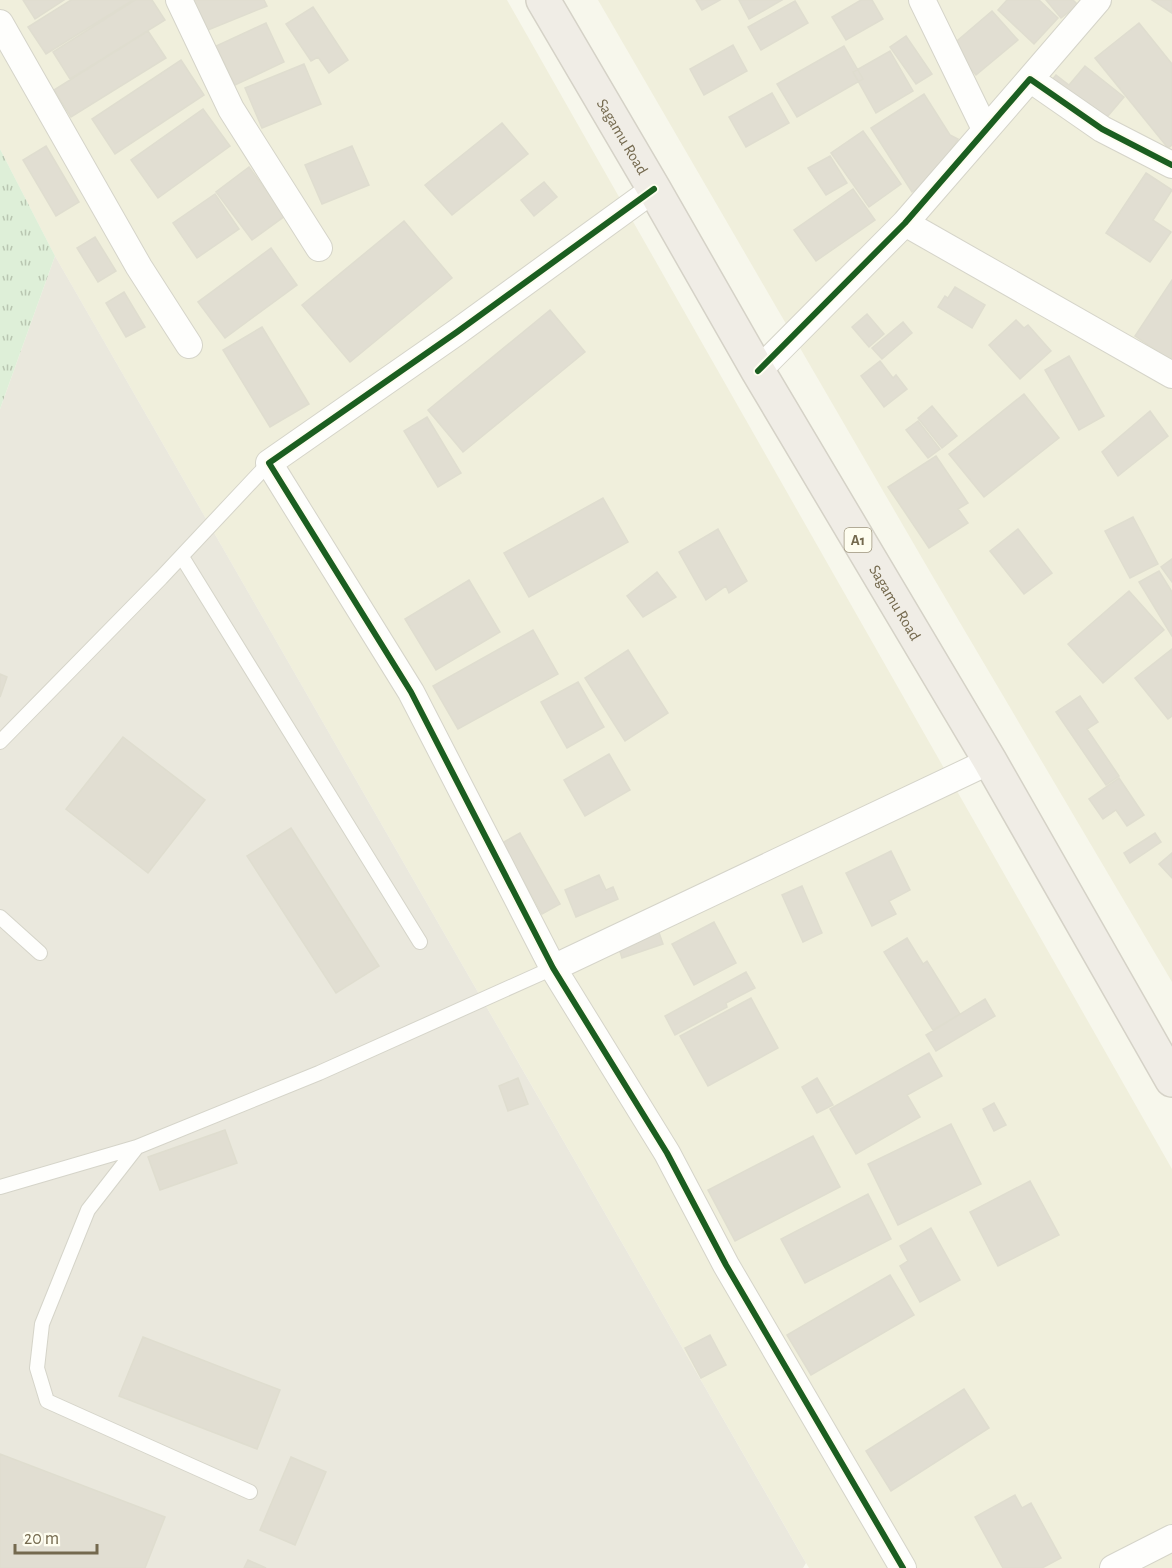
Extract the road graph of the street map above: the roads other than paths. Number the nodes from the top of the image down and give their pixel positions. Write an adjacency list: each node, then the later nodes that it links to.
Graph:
1 (179, 0): 11 (street)
2 (543, 0): 9 (highway, Sagamu Road / A1)
3 (922, 0): 7 (street)
4 (1098, 0): 6 (street)
5 (0, 23): 12 (street)
6 (1030, 79): 7 (street); 8 (street)
7 (985, 129): 10 (street)
8 (1172, 165)
9 (654, 189): 13 (highway, Sagamu Road / A1); 15 (street)
10 (905, 224): 13 (street); 14 (street)
11 (319, 248)
12 (189, 345)
13 (758, 371): 18 (highway, Sagamu Road / A1)
14 (1172, 375)
15 (269, 463): 16 (lane); 22 (street)
16 (182, 557): 17 (lane); 20 (lane)
17 (0, 742)
18 (990, 761): 22 (street); 23 (highway, Sagamu Road / A1)
19 (0, 917): 21 (lane)
20 (420, 942)
21 (40, 953)
22 (553, 968): 24 (lane); 28 (street)
23 (1172, 1080)
24 (137, 1146): 25 (lane); 26 (lane)
25 (0, 1187)
26 (250, 1492)
27 (1172, 1538): 29 (street)
28 (903, 1568)
29 (1113, 1568)

